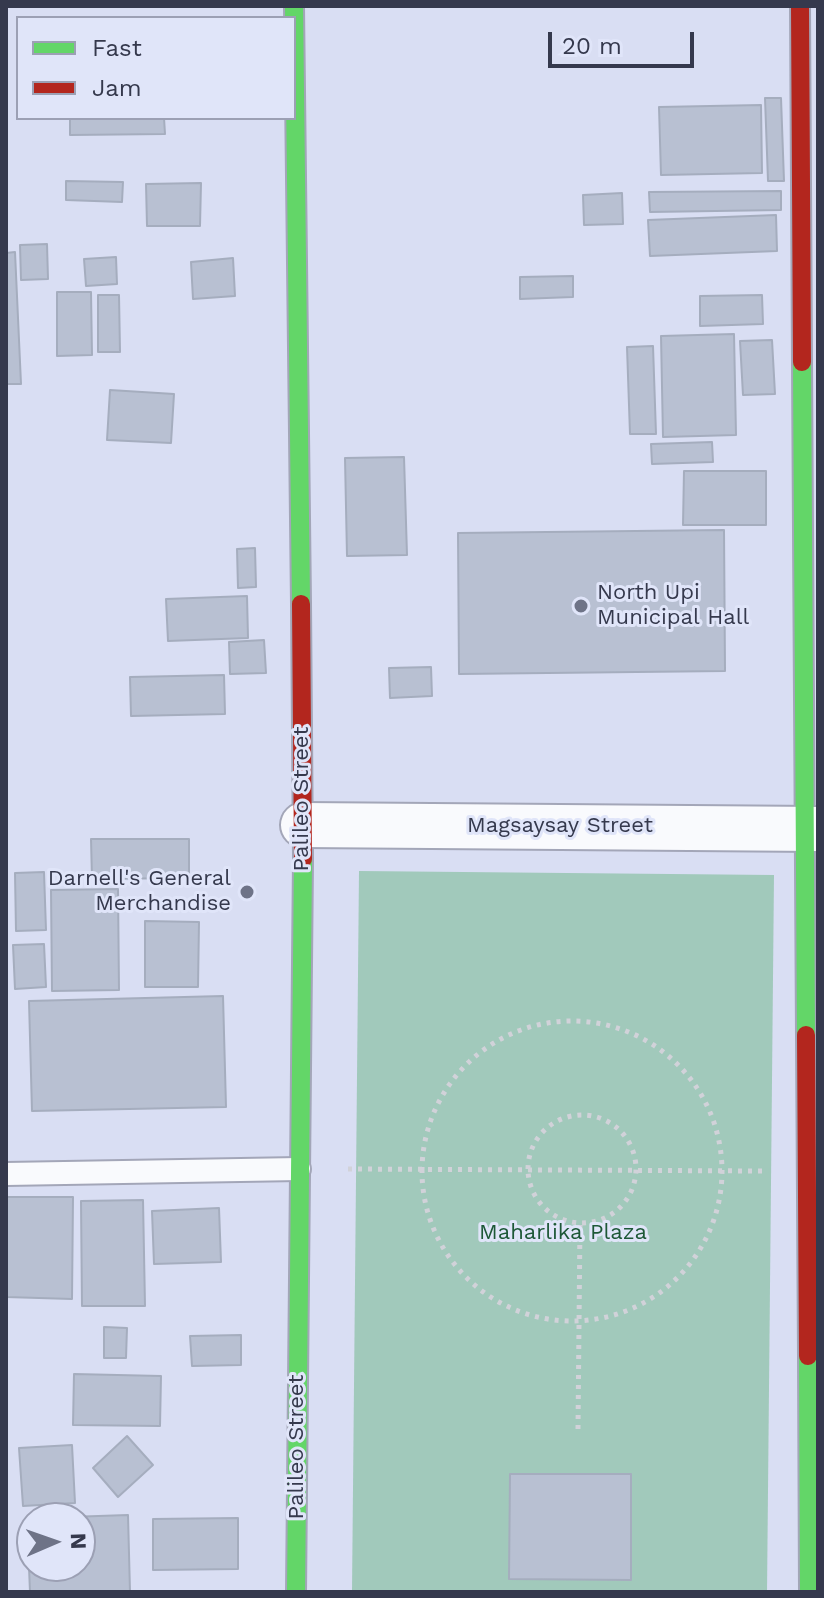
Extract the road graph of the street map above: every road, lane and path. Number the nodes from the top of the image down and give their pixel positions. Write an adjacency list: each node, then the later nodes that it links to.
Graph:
1 (800, 6): 4 (street)
2 (295, 120): 3 (street, Palileo Street)
3 (303, 825): 4 (street, Magsaysay Street); 5 (street, Palileo Street)
4 (811, 828): 10 (street)
5 (299, 1169): 6 (path); 11 (lane); 15 (street, Palileo Street)
6 (422, 1170): 7 (path); 9 (path); 13 (path)
7 (528, 1170): 8 (path); 8 (path); 12 (path)
8 (635, 1170): 9 (path); 12 (path)
9 (721, 1170): 10 (path); 13 (path)
10 (807, 1171): 16 (street)
11 (6, 1174)
12 (580, 1222): 13 (path)
13 (579, 1322): 14 (path)
14 (578, 1429)
15 (296, 1592)
16 (809, 1592)

